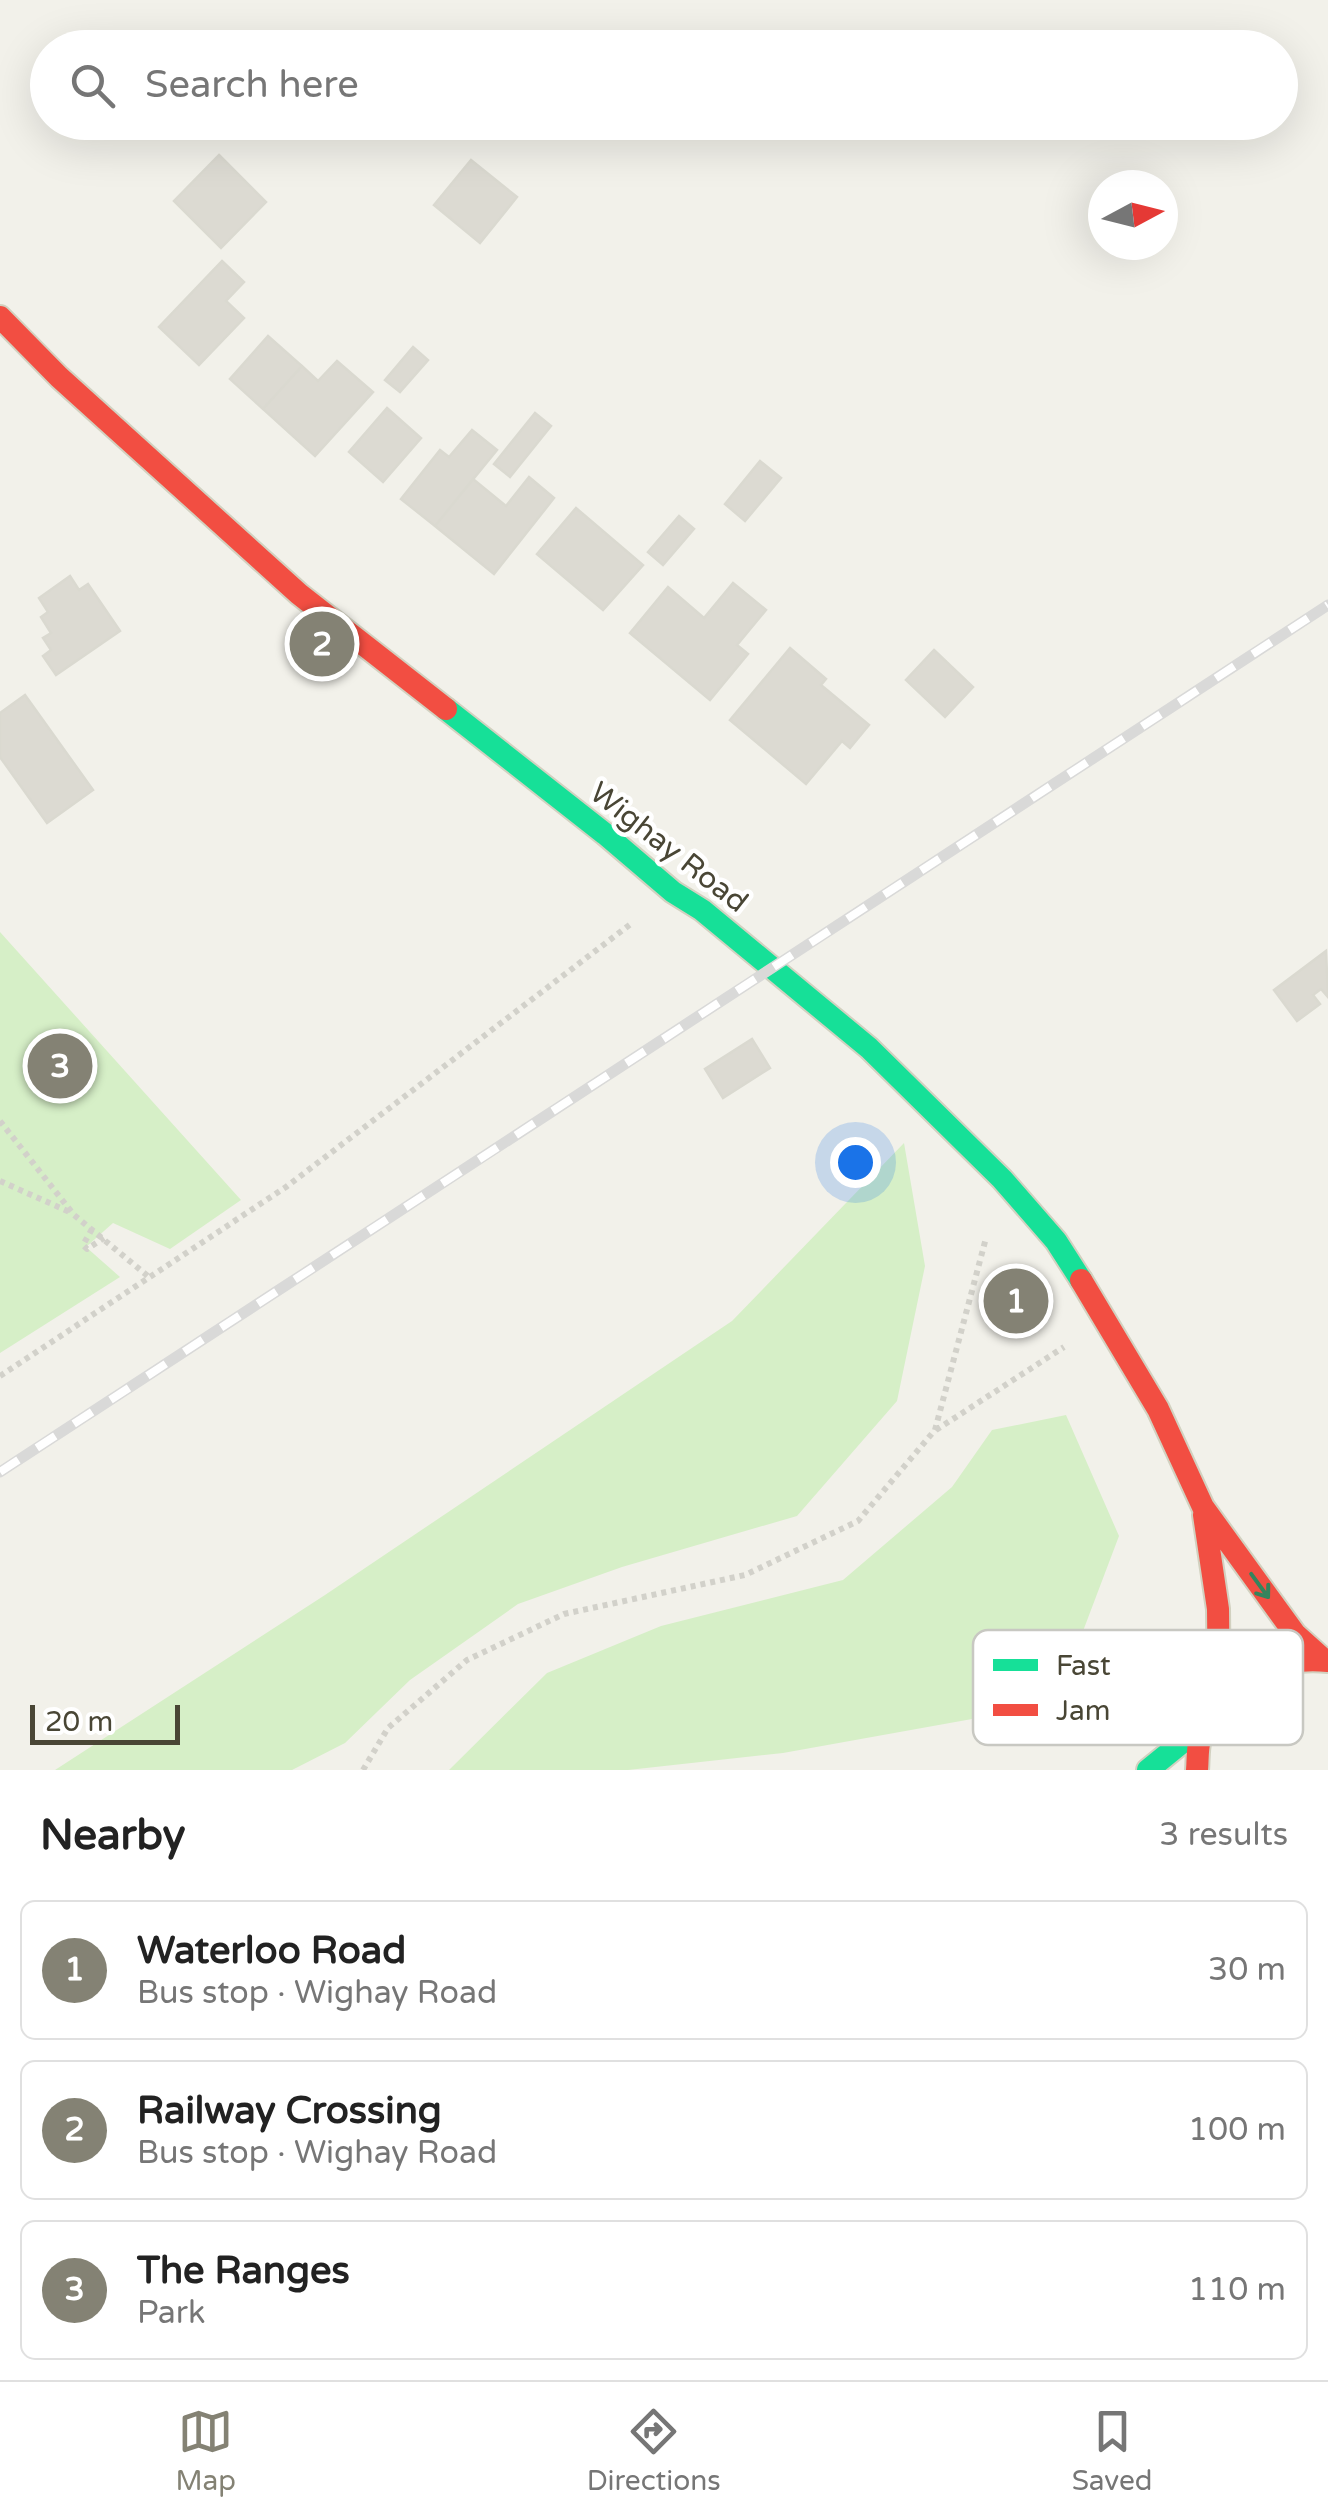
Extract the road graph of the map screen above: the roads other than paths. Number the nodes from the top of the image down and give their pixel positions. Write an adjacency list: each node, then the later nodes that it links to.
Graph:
1 (0, 317): 2 (main road, Wighay Road)
2 (1203, 1507): 3 (main road, Wighay Road); 4 (main road, Wighay Road, one-way to 4)
3 (1218, 1630)
4 (1292, 1630)
5 (1303, 1641): 6 (main road, Wighay Road, one-way to 6)
6 (1326, 1660)
7 (1179, 1745): 9 (main road)
8 (1199, 1745): 10 (main road)
9 (1148, 1770)
10 (1197, 1770)

